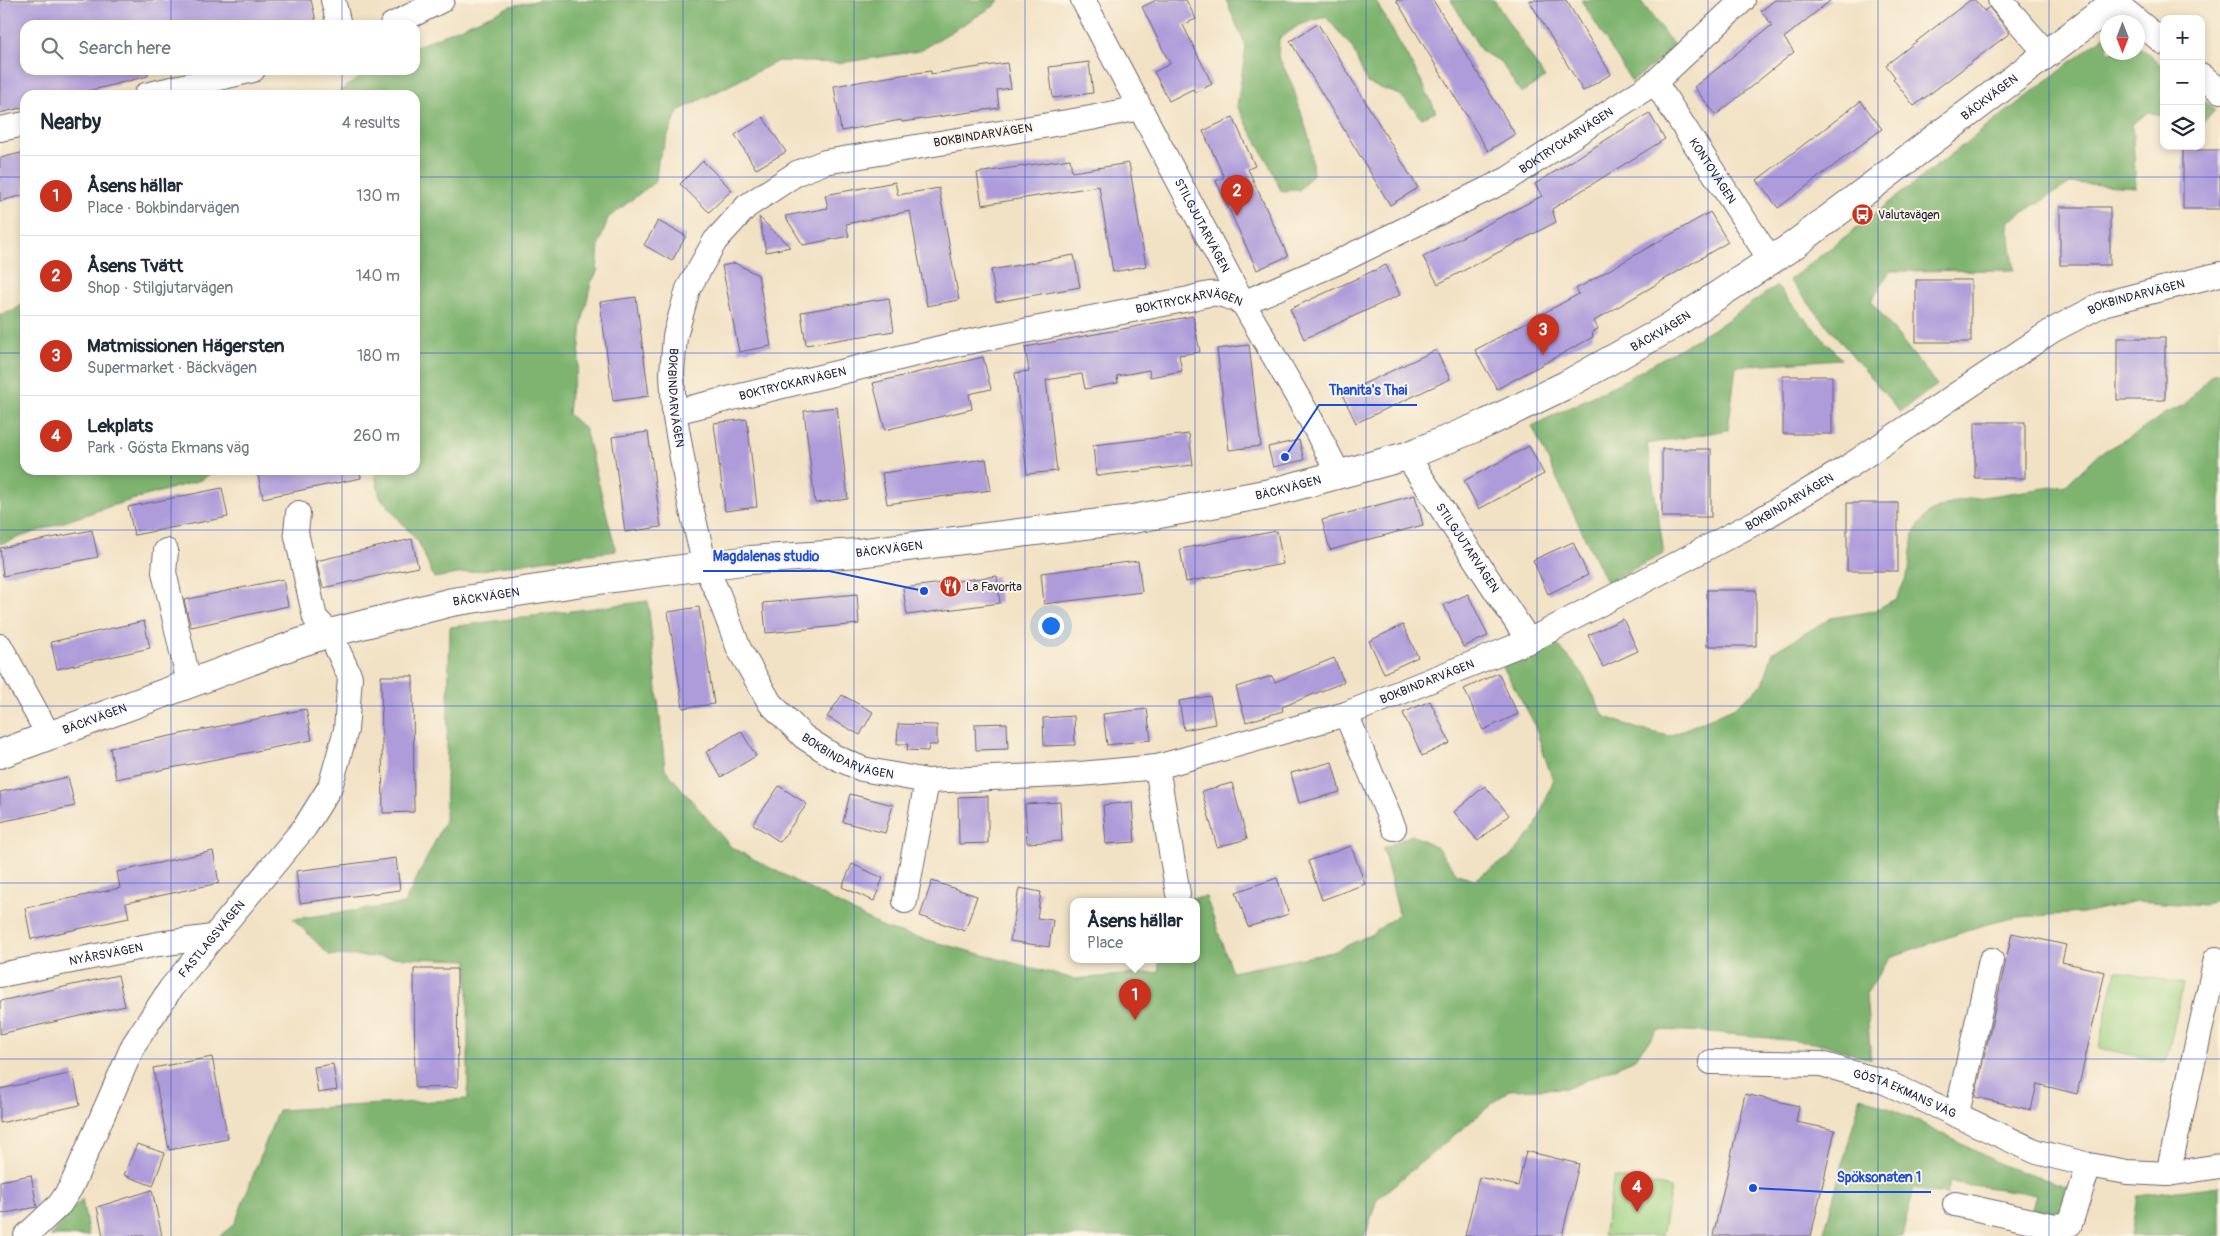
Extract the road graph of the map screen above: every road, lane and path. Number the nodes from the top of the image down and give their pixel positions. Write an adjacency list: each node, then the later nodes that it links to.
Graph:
1 (333, 0): 7 (street)
2 (442, 0): 8 (street)
3 (1083, 0): 16 (street, STILGJUTARVÄGEN)
4 (1743, 0): 13 (street, BOKTRYCKARVÄGEN)
5 (2000, 0): 10 (street)
6 (2117, 2): 9 (street); 10 (street, BÄCKVÄGEN)
7 (338, 20)
8 (402, 20)
9 (2160, 40)
10 (2047, 54): 19 (street, BÄCKVÄGEN)
11 (232, 75): 14 (street)
12 (2205, 78): 15 (street)
13 (1655, 82): 19 (street, KONTOVÄGEN); 21 (street, BOKTRYCKARVÄGEN)
14 (167, 90)
15 (2220, 91)
16 (1139, 108): 21 (street, STILGJUTARVÄGEN); 22 (street, BOKBINDARVÄGEN)
17 (20, 125): 18 (street)
18 (0, 130)
19 (1771, 261): 23 (street, BÄCKVÄGEN)
20 (2220, 274): 29 (street, BOKBINDARVÄGEN)
21 (1242, 303): 22 (street, BOKTRYCKARVÄGEN); 24 (street, STILGJUTARVÄGEN)
22 (674, 412): 27 (street, BOKBINDARVÄGEN)
23 (1407, 456): 24 (street, BÄCKVÄGEN); 29 (street, STILGJUTARVÄGEN)
24 (1339, 475): 27 (street, BÄCKVÄGEN)
25 (298, 513): 28 (street)
26 (166, 551): 31 (street)
27 (705, 566): 28 (street, BÄCKVÄGEN); 36 (street, BOKBINDARVÄGEN)
28 (330, 633): 31 (street, BÄCKVÄGEN); 40 (street, FASTLAGSVÄGEN)
29 (1529, 641): 32 (street, BOKBINDARVÄGEN)
30 (0, 646): 33 (street)
31 (189, 683): 33 (street, BÄCKVÄGEN)
32 (1346, 714): 35 (street, BOKBINDARVÄGEN); 37 (street)
33 (49, 736): 34 (street, BÄCKVÄGEN)
34 (0, 754)
35 (1157, 768): 36 (street, BOKBINDARVÄGEN); 38 (street)
36 (927, 781): 39 (street)
37 (1394, 828)
38 (1178, 894)
39 (905, 901)
40 (213, 937): 43 (street, NYÅRSVÄGEN); 50 (street, FASTLAGSVÄGEN)
41 (2216, 959): 48 (street)
42 (1991, 960): 45 (street)
43 (0, 976)
44 (1711, 1062): 45 (street, GÖSTA EKMANS VÄG)
45 (1956, 1114): 46 (street, GÖSTA EKMANS VÄG)
46 (2089, 1165): 48 (street, GÖSTA EKMANS VÄG); 49 (street)
47 (2220, 1166): 48 (street, GÖSTA EKMANS VÄG)
48 (2168, 1174)
49 (1955, 1204)
50 (26, 1236)

